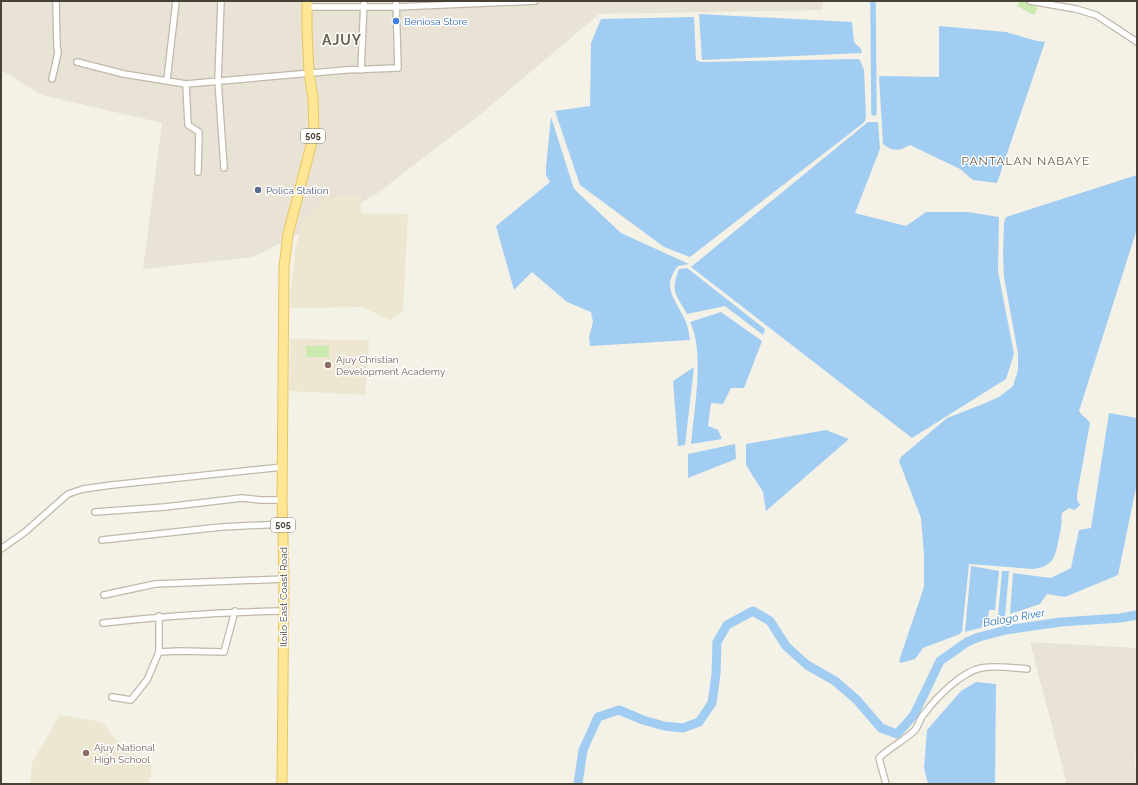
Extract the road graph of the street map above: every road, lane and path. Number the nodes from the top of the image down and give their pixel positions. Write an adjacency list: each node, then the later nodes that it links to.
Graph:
1 (56, 1): 13 (street)
2 (176, 1): 14 (street)
3 (221, 1): 15 (street)
4 (536, 1): 8 (street)
5 (1030, 1): 9 (street)
6 (307, 4): 7 (street); 12 (main road, 505)
7 (364, 4): 8 (street); 11 (street)
8 (396, 4): 11 (street)
9 (1137, 42)
10 (77, 62): 14 (street)
11 (361, 70): 12 (street)
12 (309, 73): 15 (street); 19 (main road, Iloilo East Coast Road / 505)
13 (52, 79)
14 (167, 80): 16 (street)
15 (218, 80): 16 (street); 17 (street)
16 (186, 84): 18 (street)
17 (224, 168)
18 (198, 172)
19 (283, 468): 20 (main road, Iloilo East Coast Road / 505); 24 (street)
20 (282, 500): 21 (street); 22 (main road, Iloilo East Coast Road / 505)
21 (95, 512)
22 (283, 524): 23 (street); 25 (main road, Iloilo East Coast Road / 505)
23 (102, 540)
24 (1, 549)
25 (284, 579): 26 (street); 27 (main road, Iloilo East Coast Road / 505)
26 (104, 595)
27 (283, 610): 28 (street); 34 (main road, Iloilo East Coast Road / 505)
28 (235, 612): 29 (street); 31 (street)
29 (159, 616): 30 (street); 31 (street)
30 (103, 623)
31 (160, 652): 33 (street)
32 (1027, 669): 35 (street)
33 (112, 697)
34 (282, 784)
35 (886, 784)

